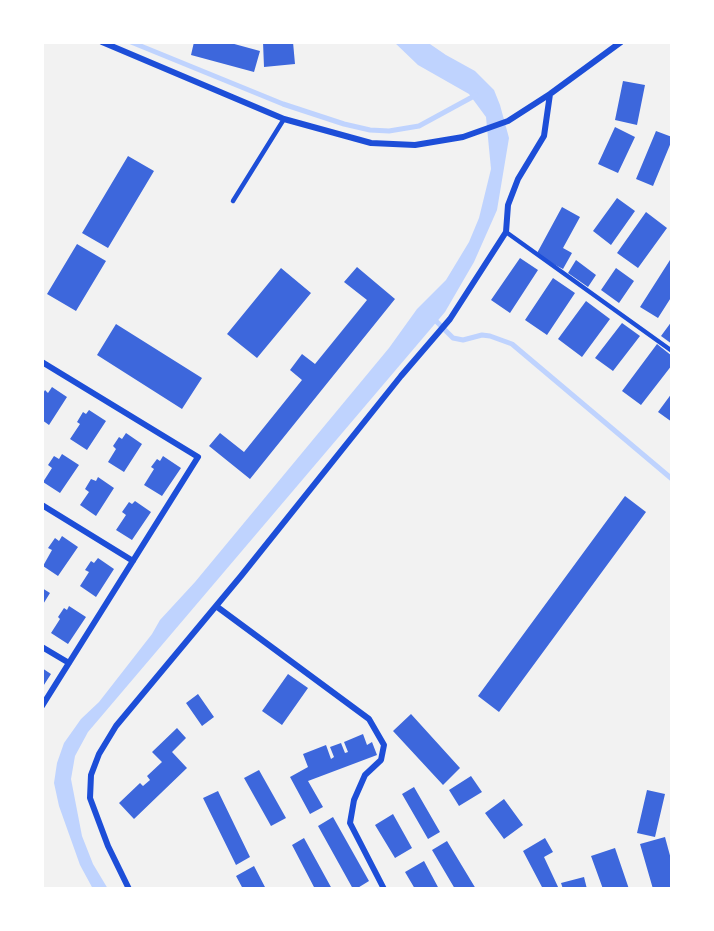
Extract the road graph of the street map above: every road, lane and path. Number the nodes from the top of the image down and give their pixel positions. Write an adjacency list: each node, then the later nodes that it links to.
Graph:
1 (102, 42): 4 (street)
2 (621, 42): 3 (street)
3 (550, 94): 4 (street); 6 (street)
4 (284, 119): 5 (lane)
5 (233, 201)
6 (506, 232): 7 (lane); 11 (street)
7 (672, 351)
8 (42, 362): 10 (street)
9 (42, 504): 10 (street)
10 (133, 561): 13 (street)
11 (216, 606): 15 (street); 16 (street)
12 (42, 647): 13 (street)
13 (69, 663): 14 (street)
14 (42, 706)
15 (129, 889)
16 (384, 889)

